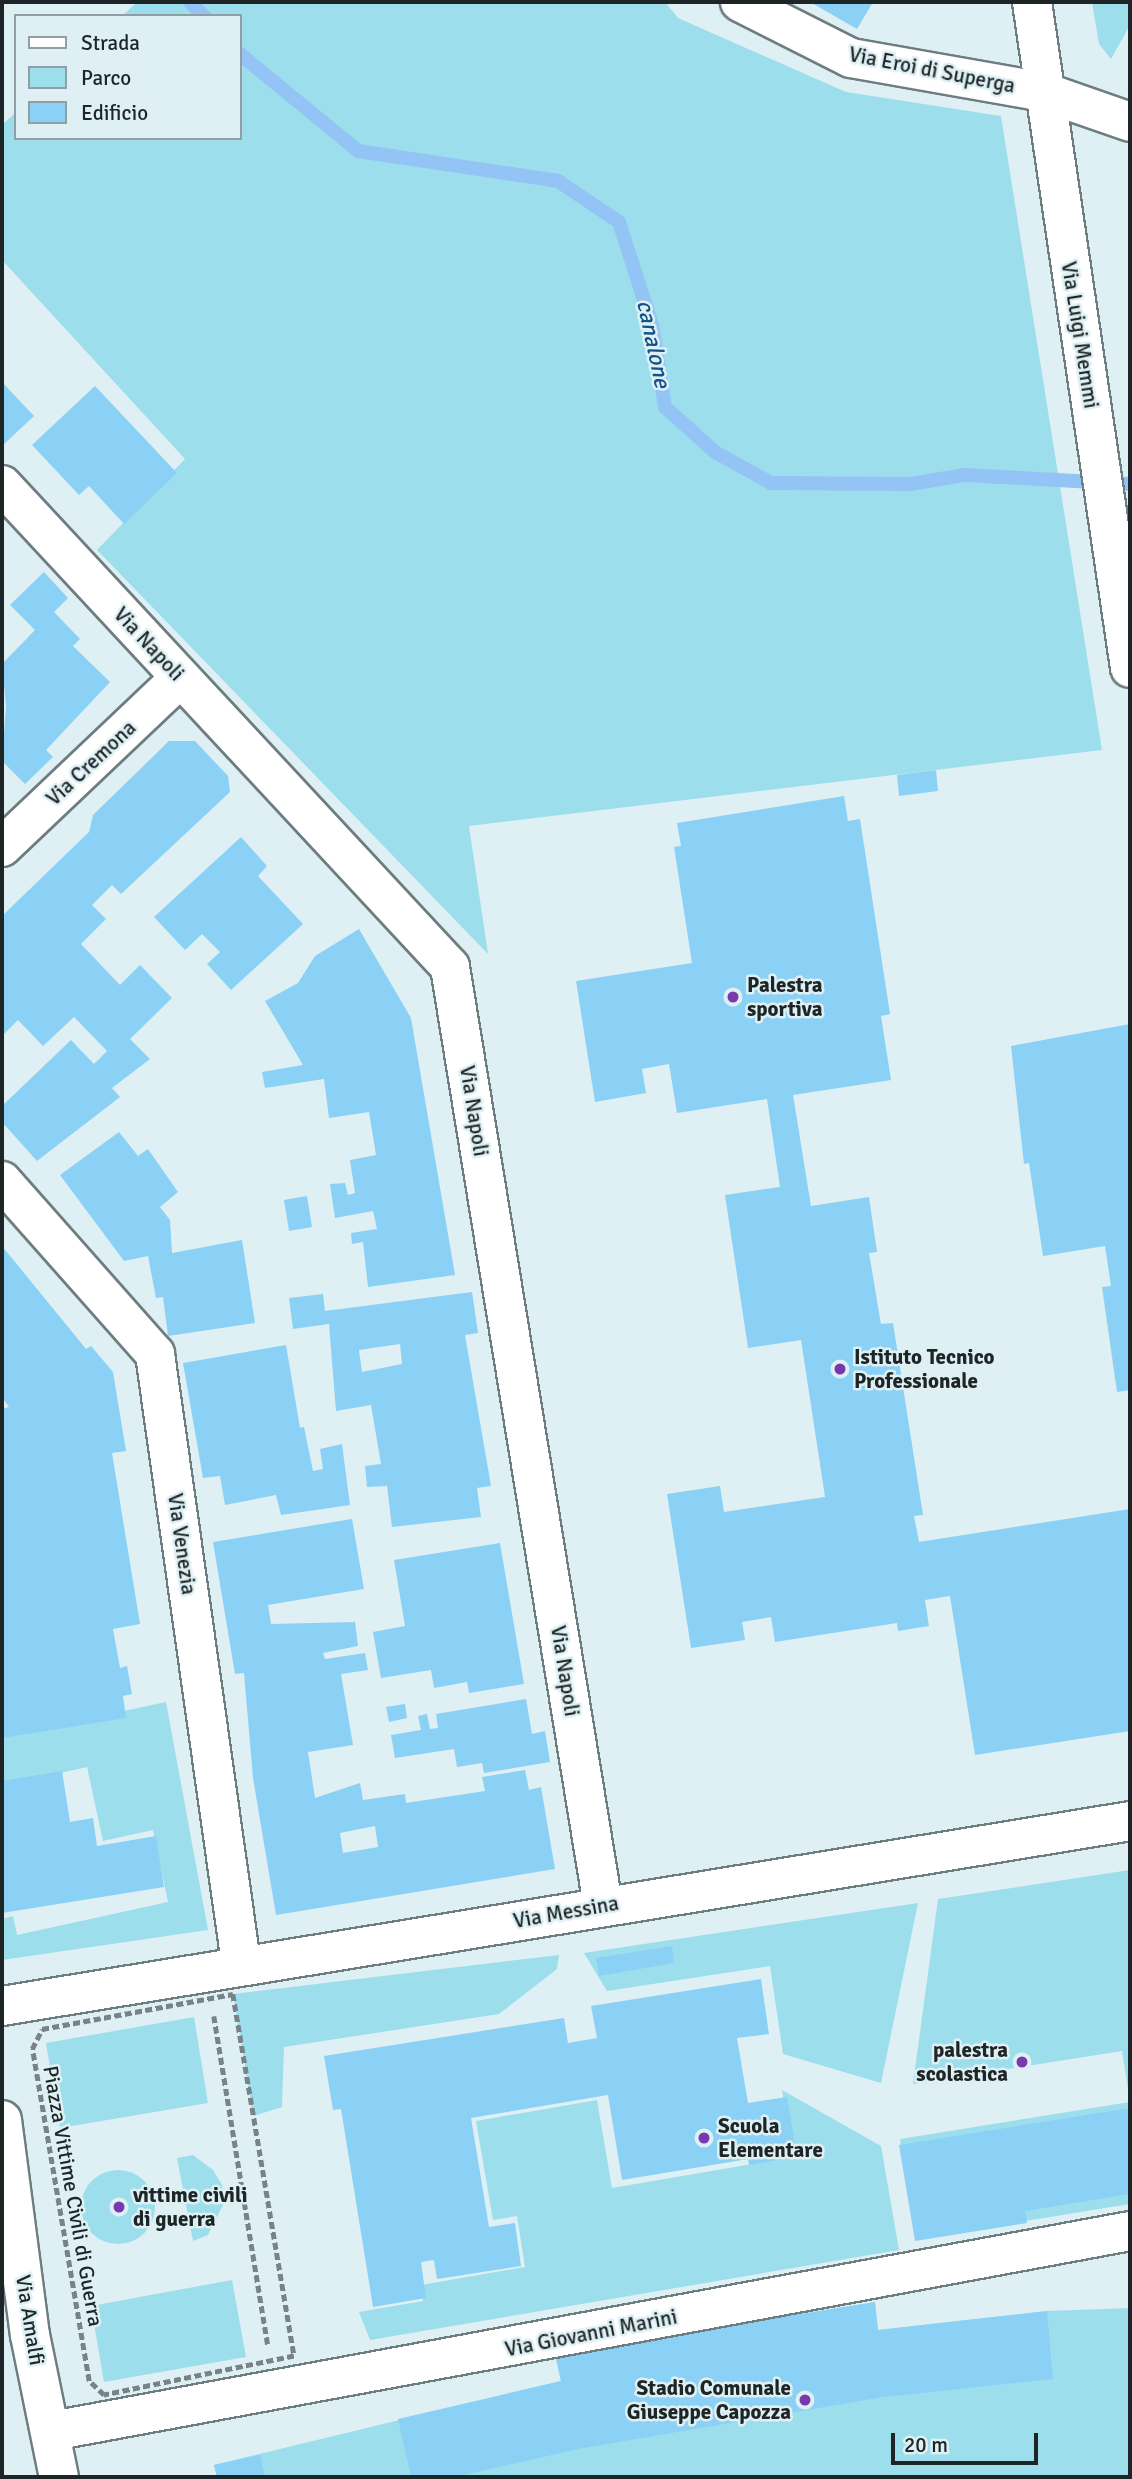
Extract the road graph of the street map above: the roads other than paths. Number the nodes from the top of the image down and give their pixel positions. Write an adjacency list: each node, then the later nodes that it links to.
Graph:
1 (740, 2): 3 (street, Via Eroi di Superga)
2 (1032, 2): 3 (street, Via Luigi Memmi)
3 (1044, 92): 4 (street, Via Eroi di Superga); 6 (street, Via Luigi Memmi)
4 (1130, 122)
5 (2, 485): 7 (street, Via Napoli)
6 (1130, 668)
7 (180, 678): 8 (street, Via Cremona); 11 (street, Via Napoli)
8 (2, 847)
9 (2, 1181): 12 (street, Via Venezia)
10 (1130, 1821): 11 (street, Via Messina)
11 (603, 1905): 12 (street, Via Messina)
12 (219, 1977): 13 (street, Via Messina)
13 (2, 2006)
14 (2, 2120): 16 (street, Via Amalfi)
15 (1130, 2231): 17 (street, Via Giovanni Marini)
16 (16, 2337): 17 (street, Via Amalfi)
17 (52, 2431): 18 (street, Via Amalfi)
18 (59, 2477)

